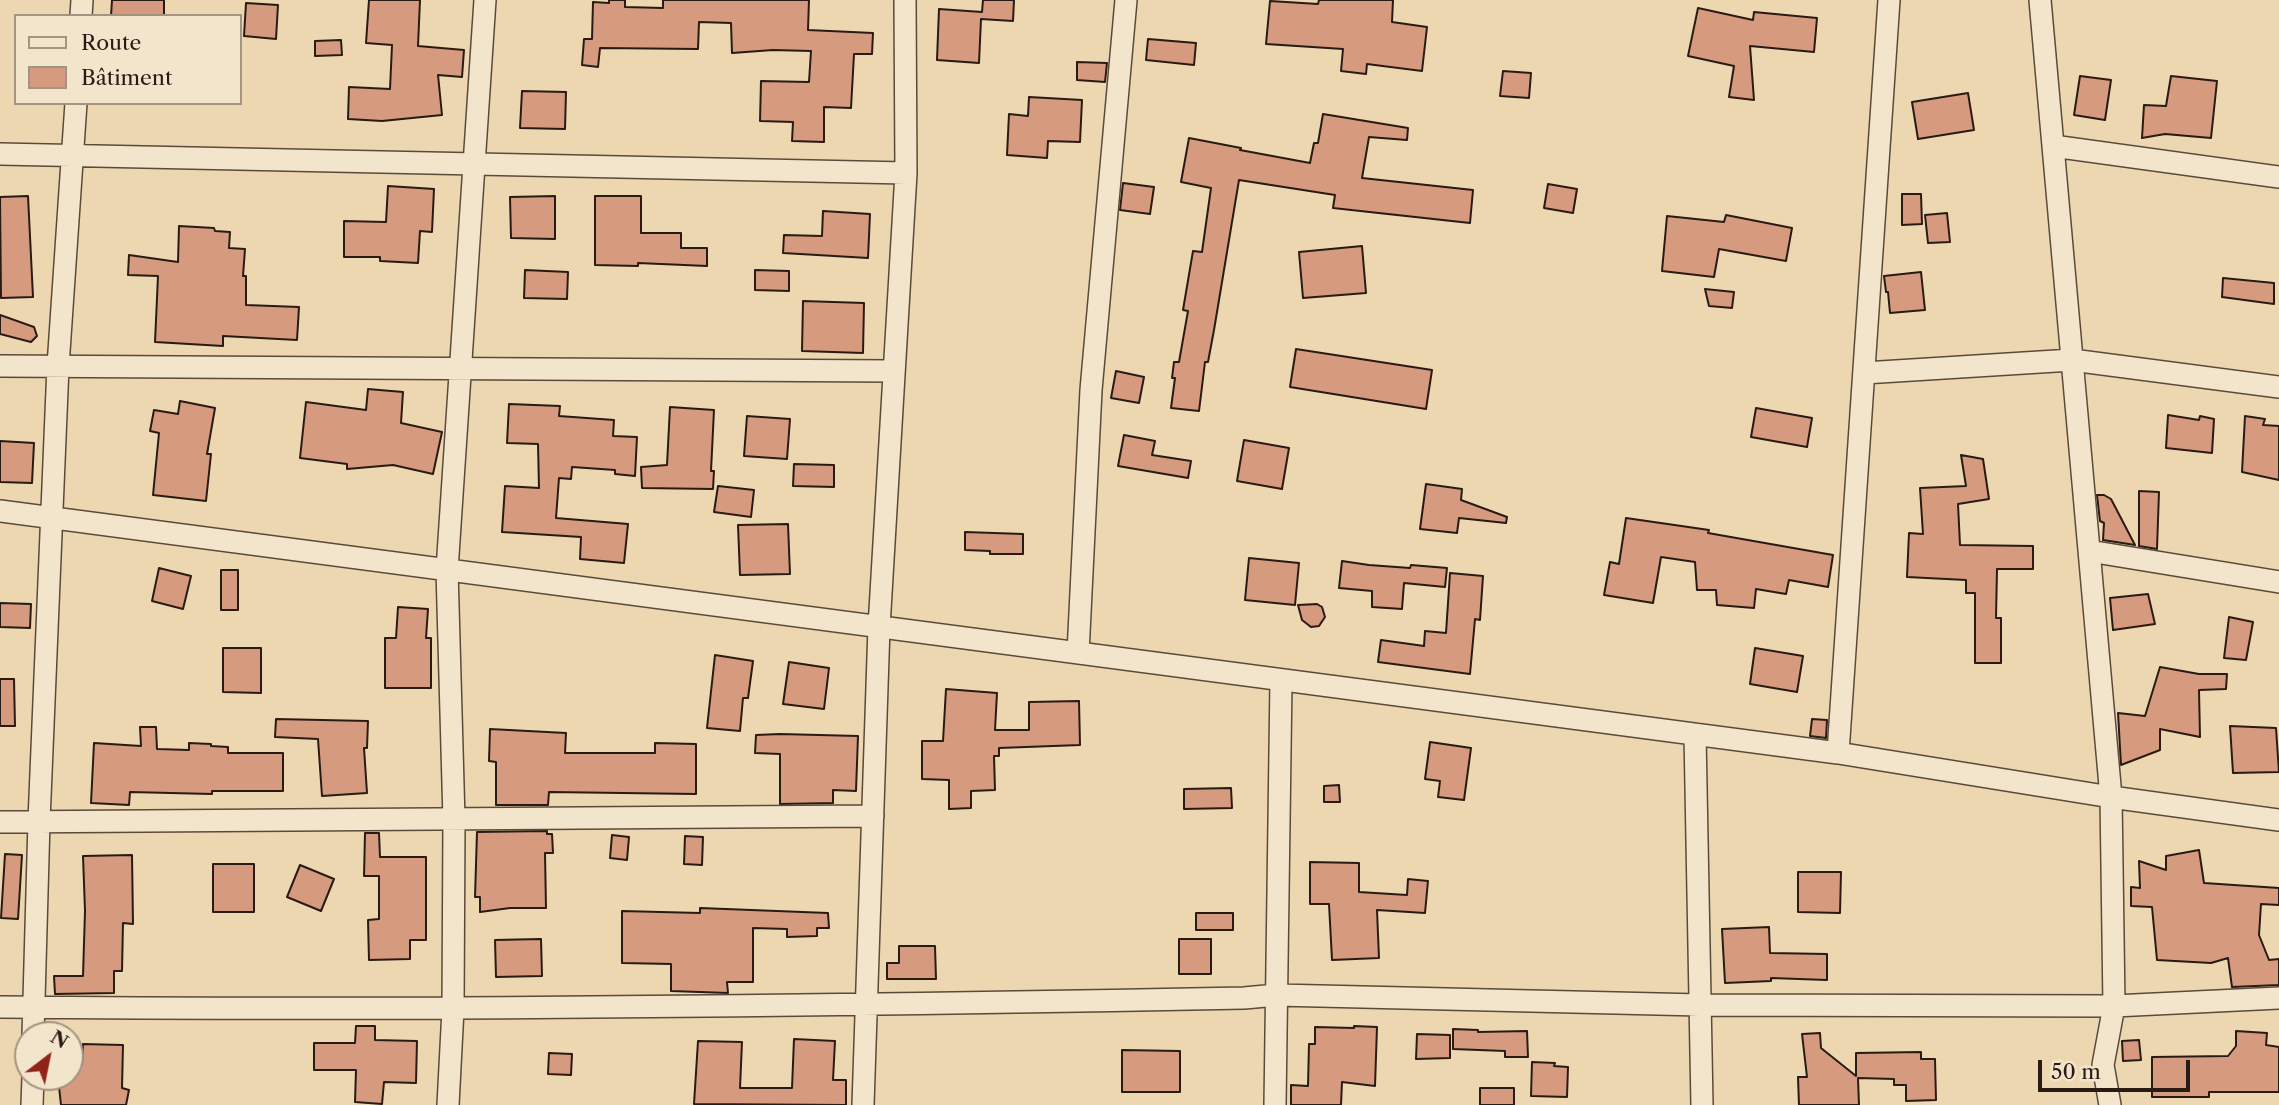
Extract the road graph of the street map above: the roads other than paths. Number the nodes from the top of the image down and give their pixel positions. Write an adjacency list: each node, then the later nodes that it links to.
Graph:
1 (485, 0): 10 (street)
2 (905, 0): 11 (street)
3 (1126, 0): 26 (street)
4 (1889, 0): 18 (street)
5 (2040, 0): 7 (street)
6 (76, 105): 9 (street)
7 (2053, 146): 12 (street); 13 (street)
8 (0, 154): 9 (street)
9 (73, 156): 10 (street); 15 (street)
10 (474, 164): 11 (street); 16 (street)
11 (906, 173): 17 (street)
12 (2279, 177)
13 (2072, 360): 18 (street); 19 (street); 22 (street)
14 (0, 366): 15 (street)
15 (58, 366): 16 (street); 21 (street)
16 (461, 369): 17 (street); 23 (street)
17 (894, 371): 25 (street)
18 (1864, 373): 29 (street)
19 (2279, 387)
20 (0, 511): 21 (street)
21 (52, 518): 23 (street); 34 (street)
22 (2089, 551): 24 (street); 30 (street)
23 (447, 570): 25 (street); 32 (street)
24 (2279, 582)
25 (879, 627): 26 (street); 31 (street)
26 (1078, 653): 27 (street)
27 (1281, 680): 28 (street); 36 (street)
28 (1695, 734): 29 (street); 39 (street)
29 (1838, 753): 30 (street)
30 (2111, 797): 33 (street); 40 (street)
31 (873, 816): 32 (street); 38 (street)
32 (454, 820): 34 (street); 43 (street)
33 (2279, 820)
34 (39, 821): 35 (street); 42 (street)
35 (0, 822)
36 (1277, 995): 38 (street); 39 (street); 47 (street)
37 (2279, 998): 40 (street)
38 (866, 1005): 43 (street); 46 (street)
39 (1700, 1005): 40 (street); 48 (street)
40 (2114, 1006): 49 (street)
41 (0, 1007): 42 (street)
42 (34, 1007): 43 (street); 44 (street)
43 (453, 1009): 45 (street)
44 (34, 1021)
45 (448, 1105)
46 (863, 1105)
47 (1275, 1105)
48 (1702, 1105)
49 (2110, 1105)

